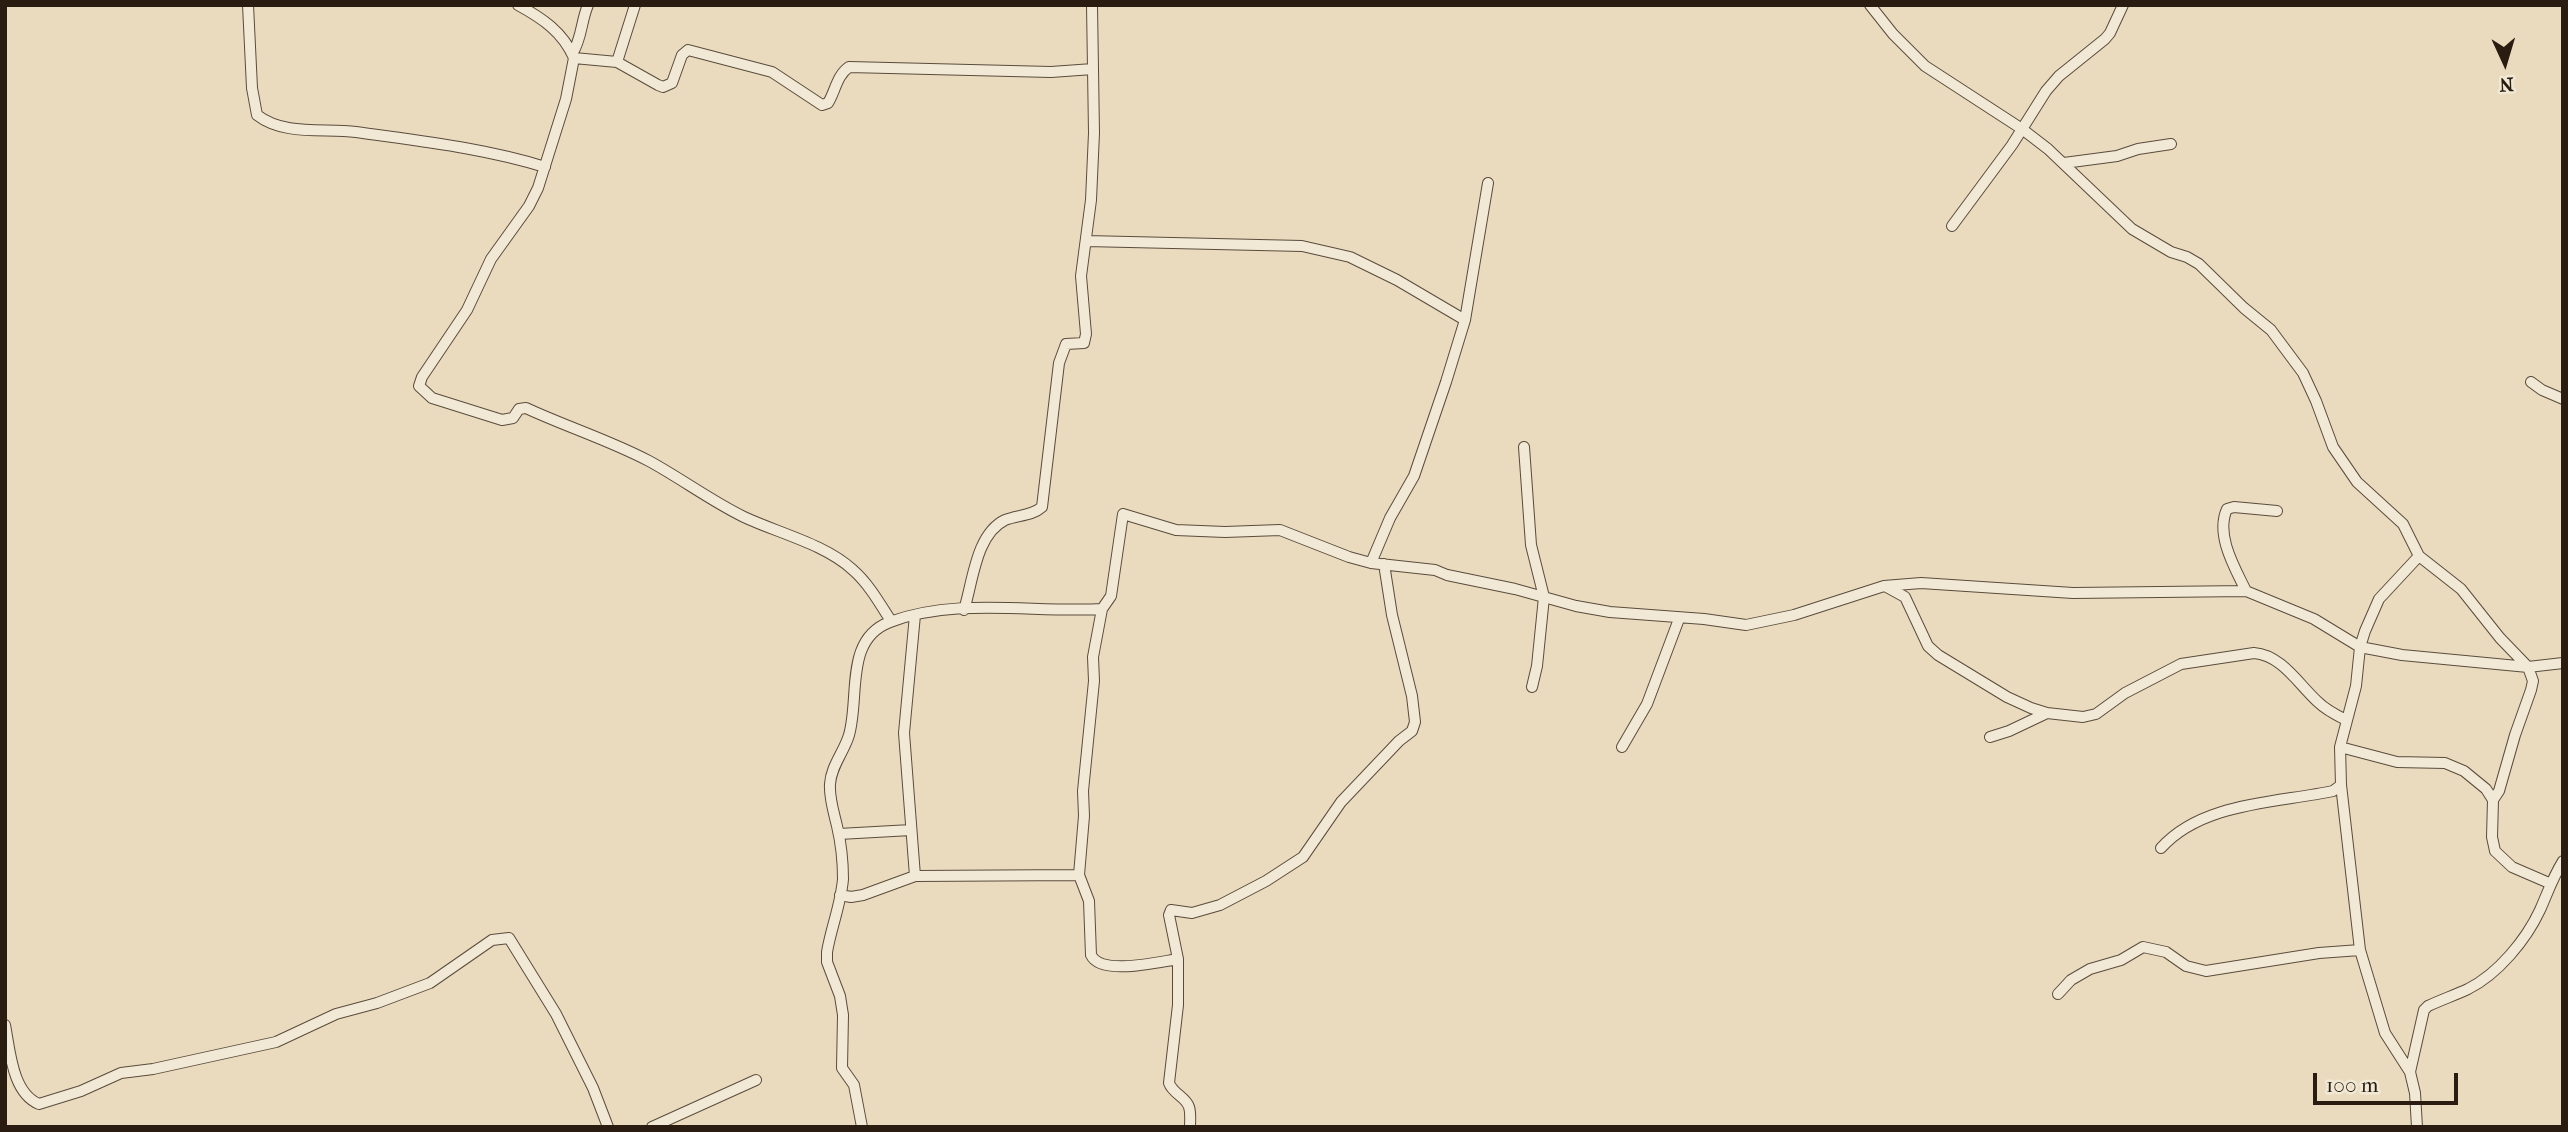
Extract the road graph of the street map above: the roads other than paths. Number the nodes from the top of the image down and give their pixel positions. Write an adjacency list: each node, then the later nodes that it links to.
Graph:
1 (248, 5): 14 (street)
2 (518, 5): 8 (street)
3 (589, 5): 8 (street)
4 (635, 5): 9 (street)
5 (1093, 5): 10 (street)
6 (1870, 5): 11 (street)
7 (2123, 5): 11 (street)
8 (573, 56): 9 (street); 14 (street)
9 (617, 62): 10 (street)
10 (1093, 69): 17 (street)
11 (2022, 130): 13 (street); 16 (street)
12 (2171, 144): 13 (street)
13 (2064, 163): 23 (street)
14 (545, 167): 33 (street)
15 (1488, 183): 18 (street)
16 (1952, 226)
17 (1086, 241): 18 (street); 30 (street)
18 (1465, 320): 24 (street)
19 (2531, 382): 20 (street)
20 (2563, 399)
21 (1524, 447): 28 (street)
22 (2277, 511): 27 (street)
23 (2419, 556): 34 (street); 36 (street)
24 (1371, 563): 25 (street); 29 (street)
25 (1384, 564): 28 (street); 54 (street)
26 (1884, 586): 27 (street); 32 (street); 38 (street)
27 (2246, 591): 34 (street)
28 (1544, 597): 32 (street); 37 (street)
29 (1102, 609): 30 (street); 49 (street)
30 (964, 610): 31 (street)
31 (915, 615): 33 (street); 45 (street)
32 (1679, 619): 41 (street)
33 (891, 621): 46 (street)
34 (2360, 647): 36 (street); 39 (street)
35 (2563, 663): 36 (street)
36 (2528, 667): 44 (street)
37 (1532, 687)
38 (2047, 713): 39 (street); 40 (street)
39 (2346, 720): 42 (street)
40 (1990, 737)
41 (1622, 747)
42 (2340, 747): 43 (street); 44 (street)
43 (2342, 785): 47 (street); 53 (street)
44 (2493, 800): 51 (street)
45 (911, 831): 46 (street); 50 (street)
46 (839, 834): 52 (street)
47 (2161, 848)
48 (2563, 861): 51 (street)
49 (1079, 875): 50 (street); 54 (street)
50 (915, 876): 52 (street)
51 (2549, 883): 57 (street)
52 (840, 895): 61 (street)
53 (2360, 950): 55 (street); 57 (street)
54 (1178, 959): 62 (street)
55 (2058, 993)
56 (5, 1025): 59 (street)
57 (2410, 1072): 63 (street)
58 (756, 1080): 60 (street)
59 (608, 1127)
60 (652, 1127)
61 (862, 1127)
62 (1190, 1127)
63 (2417, 1127)

